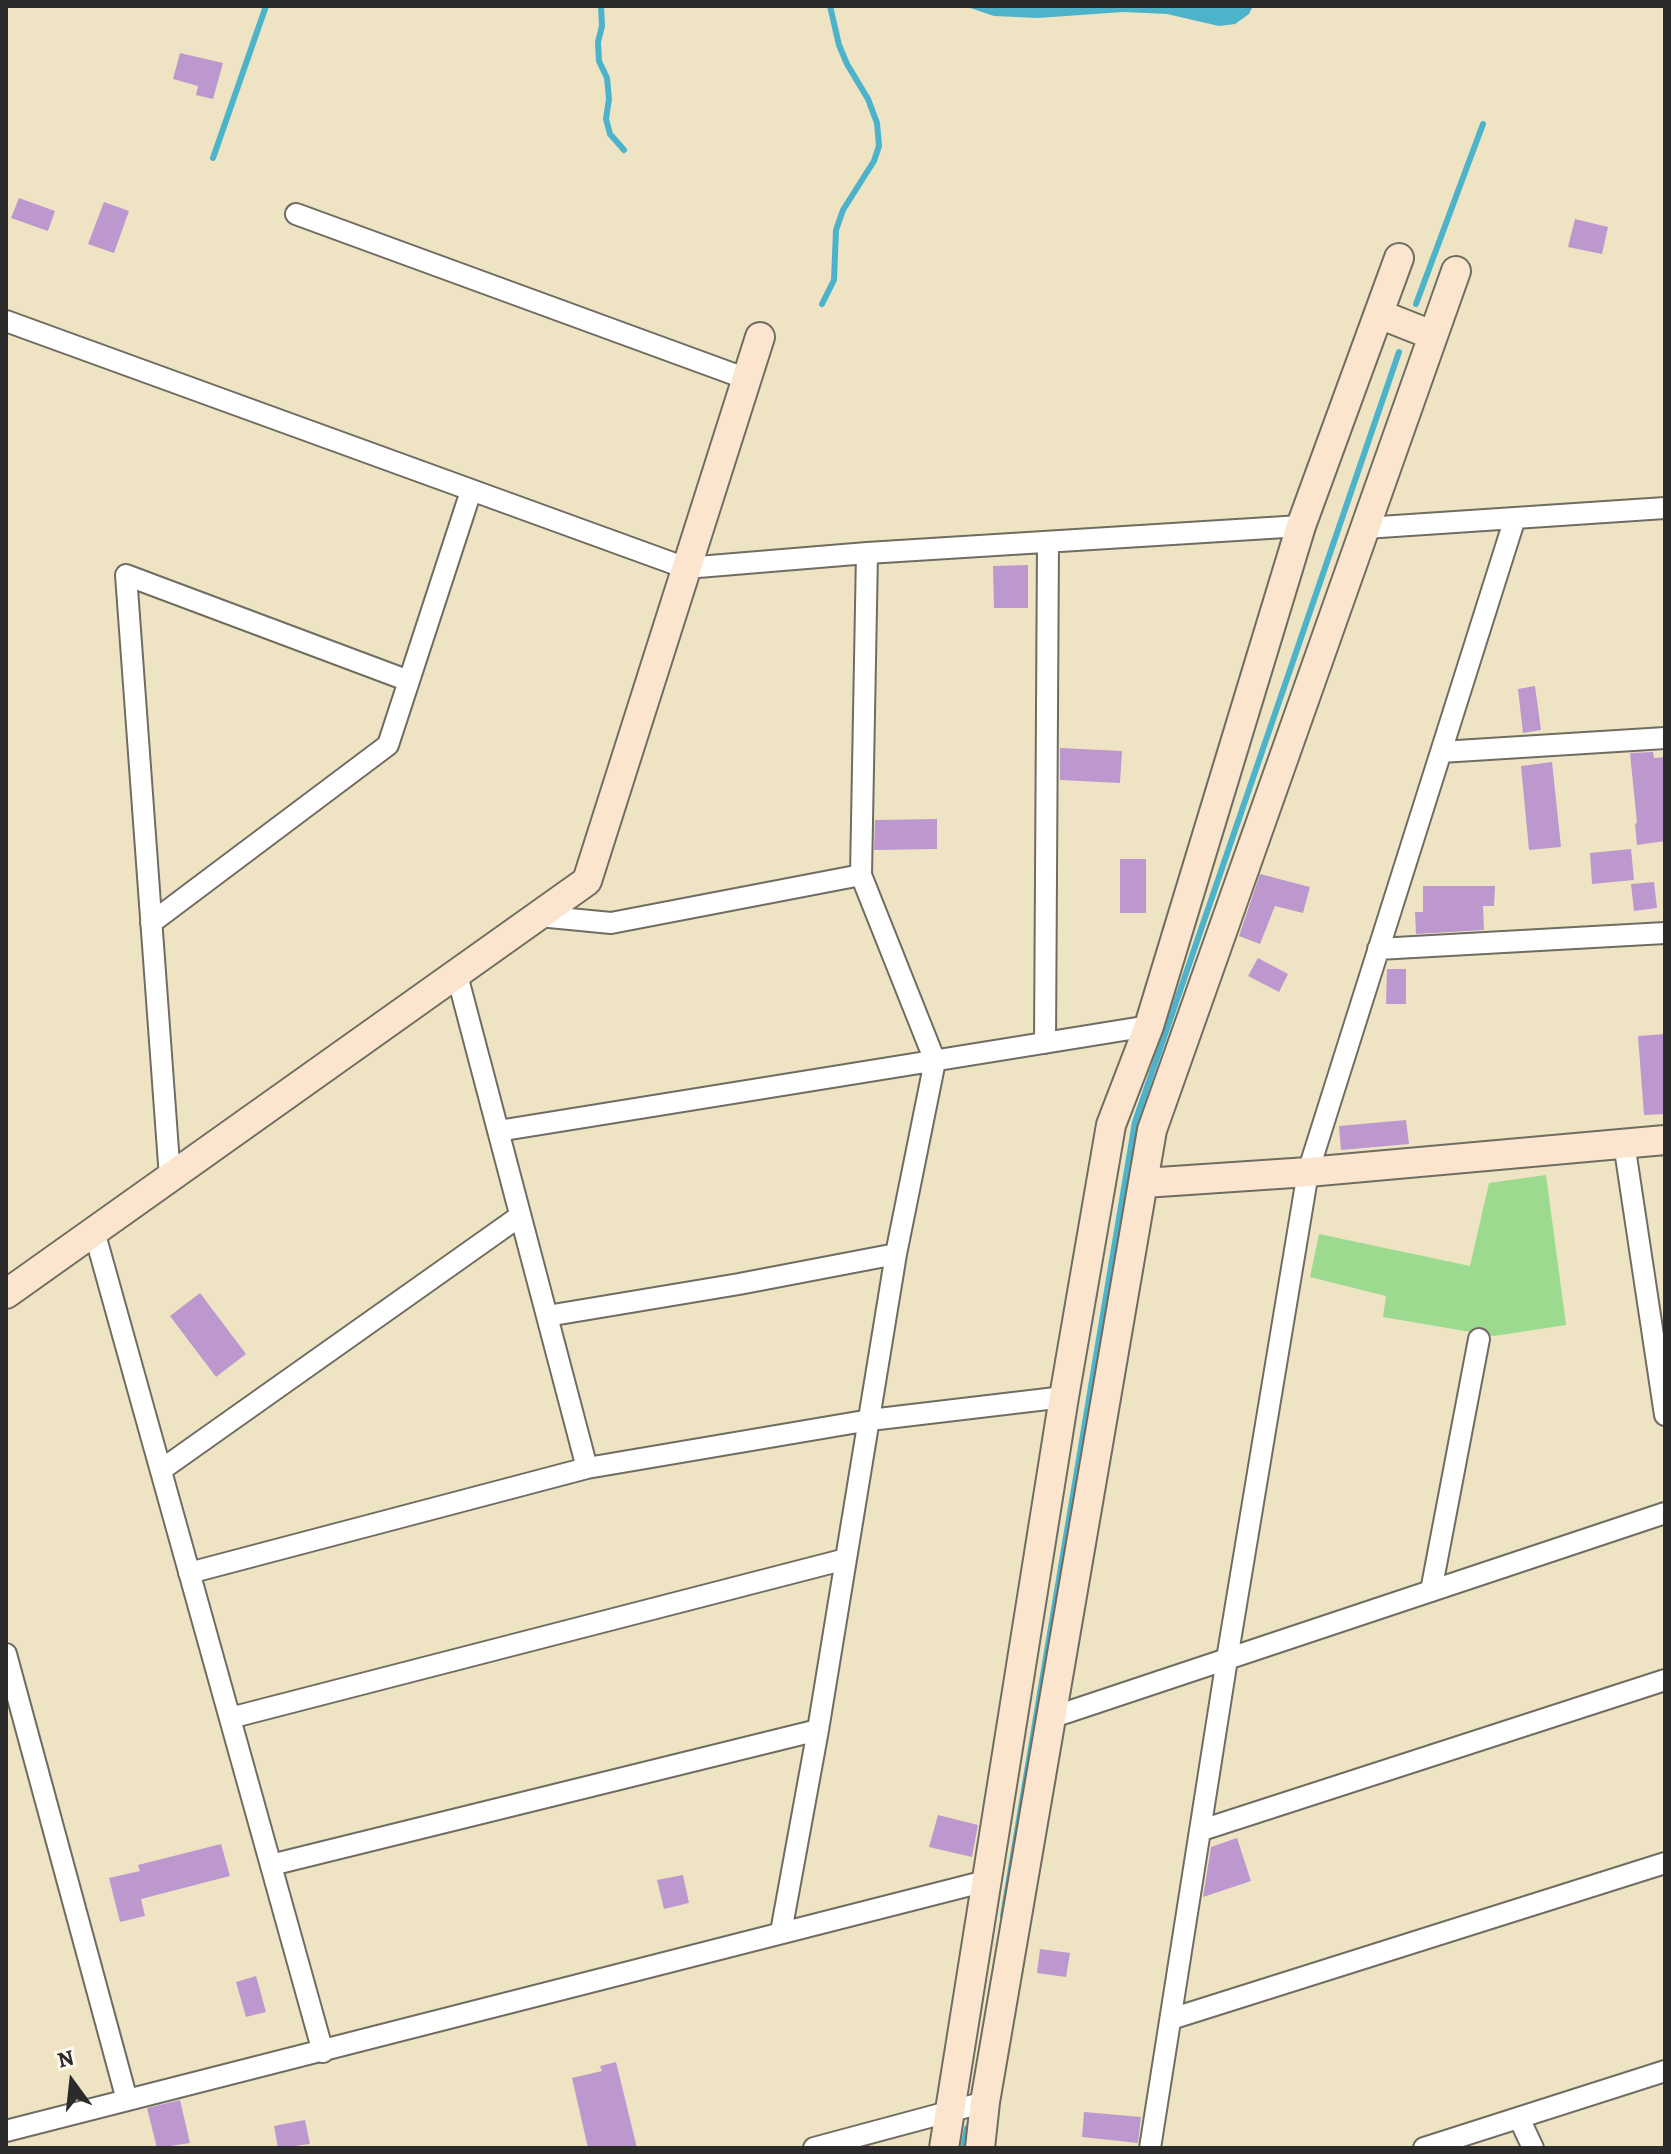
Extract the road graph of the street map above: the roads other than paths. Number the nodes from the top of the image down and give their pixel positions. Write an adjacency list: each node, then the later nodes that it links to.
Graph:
1 (296, 214): 8 (street)
2 (1399, 258): 4 (street)
3 (1456, 271): 6 (street)
4 (1379, 314): 6 (street); 12 (street)
5 (6, 321): 9 (street)
6 (1432, 335): 13 (street)
7 (760, 337): 8 (street)
8 (747, 379): 16 (street)
9 (471, 491): 16 (street); 17 (street)
10 (1665, 508): 11 (street)
11 (1515, 518): 13 (street); 19 (street)
12 (1301, 526): 14 (street); 26 (street)
13 (1365, 528): 34 (street)
14 (1048, 542): 15 (street); 27 (street)
15 (867, 553): 16 (street); 20 (street)
16 (686, 568): 21 (street)
17 (409, 681): 22 (street); 22 (street)
18 (1665, 738): 19 (street)
19 (1441, 752): 24 (street)
20 (861, 875): 21 (street); 28 (street)
21 (539, 916): 25 (street)
22 (151, 923): 33 (street)
23 (1665, 933): 24 (street)
24 (1378, 949): 32 (street)
25 (457, 975): 29 (street); 33 (street)
26 (1149, 1026): 27 (street); 41 (street)
27 (1045, 1043): 28 (street)
28 (935, 1061): 29 (street); 37 (street)
29 (498, 1131): 35 (street)
30 (1665, 1140): 31 (street)
31 (1624, 1143): 32 (street); 42 (street)
32 (1308, 1172): 34 (street); 51 (street)
33 (170, 1178): 36 (street)
34 (1144, 1183): 53 (street)
35 (520, 1216): 39 (street); 45 (street)
36 (94, 1231): 38 (street); 45 (street)
37 (896, 1254): 39 (street); 43 (street)
38 (6, 1294)
39 (547, 1316): 44 (street)
40 (1479, 1339): 49 (street)
41 (1064, 1397): 43 (street); 59 (street)
42 (1665, 1415)
43 (870, 1420): 44 (street); 47 (street)
44 (587, 1468): 48 (street)
45 (161, 1470): 48 (street)
46 (1665, 1513): 49 (street)
47 (846, 1559): 54 (street); 55 (street)
48 (189, 1573): 54 (street)
49 (1431, 1591): 51 (street)
50 (6, 1654): 64 (street)
51 (1227, 1659): 53 (street); 56 (street)
52 (1665, 1680): 56 (street)
53 (1053, 1717): 65 (street)
54 (230, 1718): 58 (street)
55 (818, 1730): 58 (street); 60 (street)
56 (1202, 1830): 61 (street)
57 (1665, 1863): 61 (street)
58 (271, 1865): 62 (street)
59 (986, 1881): 60 (street); 66 (street)
60 (781, 1932): 62 (street)
61 (1171, 2019): 72 (street)
62 (323, 2052): 64 (street)
63 (1665, 2071): 67 (street)
64 (127, 2100): 68 (street)
65 (985, 2102): 66 (street); 71 (street)
66 (950, 2113): 69 (street); 70 (street)
67 (1519, 2118): 73 (street); 74 (street)
68 (6, 2131)
69 (814, 2148)
70 (944, 2148)
71 (980, 2148)
72 (1150, 2148)
73 (1424, 2148)
74 (1533, 2148)

